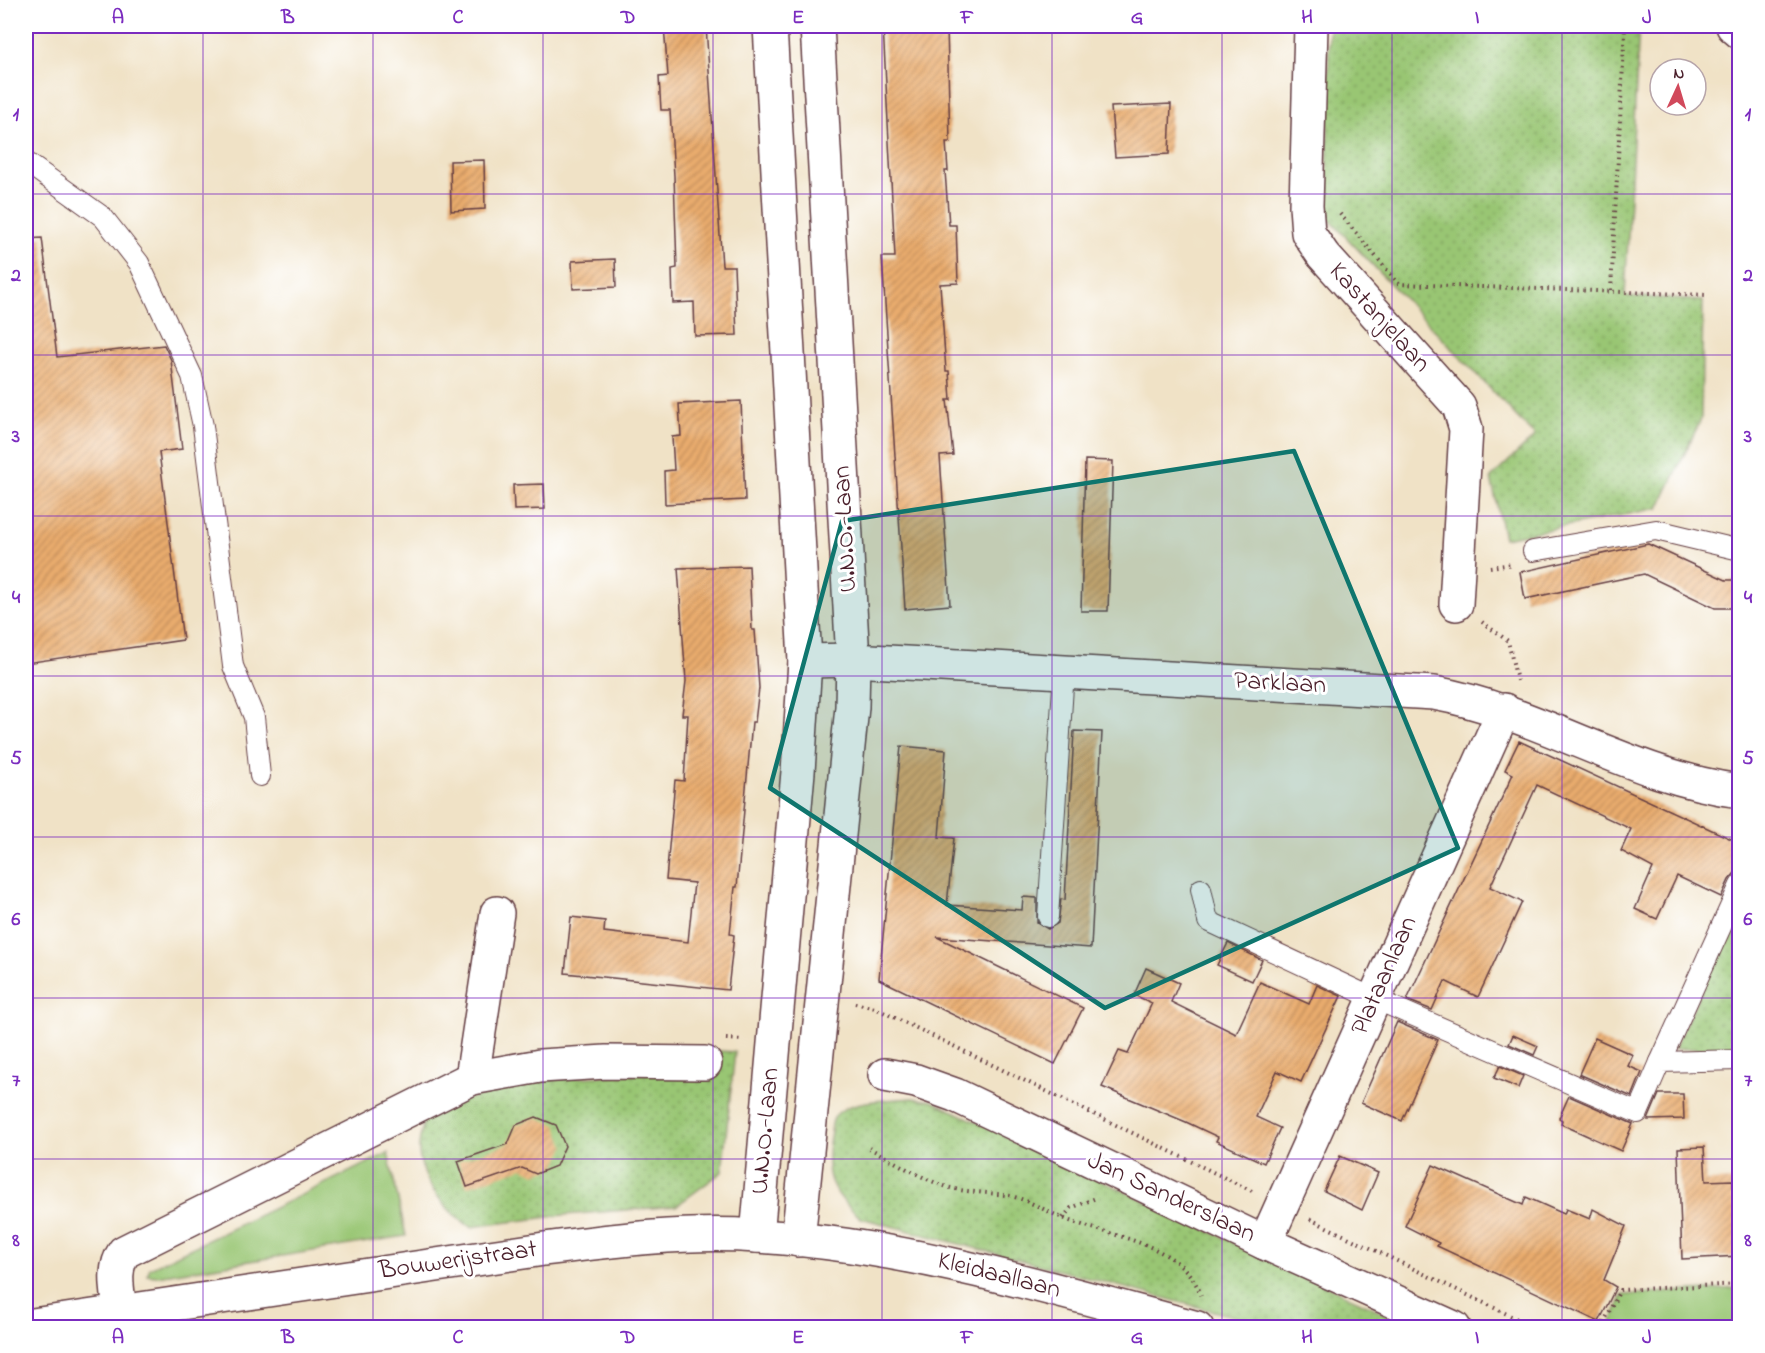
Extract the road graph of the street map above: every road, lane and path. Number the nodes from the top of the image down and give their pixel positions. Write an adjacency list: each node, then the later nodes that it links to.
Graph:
1 (770, 26): 16 (street, U.N.O.-Laan)
2 (817, 26): 15 (street, U.N.O.-Laan)
3 (1311, 26): 13 (street, Kastanjelaan)
4 (1625, 26): 9 (path)
5 (1733, 26): 6 (street)
6 (1740, 32)
7 (26, 162): 19 (lane)
8 (1336, 207): 9 (path)
9 (1611, 290): 10 (path)
10 (1708, 295)
11 (1533, 550): 12 (lane); 13 (path)
12 (1740, 550)
13 (1457, 571): 14 (street, Kastanjelaan)
14 (1456, 604): 18 (path)
15 (853, 660): 16 (street, Parklaan); 17 (street, Parklaan); 25 (street, U.N.O.-Laan)
16 (805, 661): 28 (street, U.N.O.-Laan)
17 (1064, 671): 18 (street, Parklaan); 24 (lane)
18 (1510, 712): 20 (street, Parklaan); 26 (street, Plataanlaan)
19 (260, 776)
20 (1740, 791)
21 (1740, 885): 30 (lane)
22 (1201, 888): 26 (lane)
23 (497, 913): 33 (street)
24 (1048, 917)
25 (824, 995): 27 (street, U.N.O.-Laan); 35 (path)
26 (1375, 999): 30 (lane); 35 (street, Plataanlaan)
27 (820, 1032): 28 (street); 37 (street, U.N.O.-Laan)
28 (774, 1034): 31 (path); 36 (street, U.N.O.-Laan)
29 (1740, 1060): 30 (lane)
30 (1660, 1062)
31 (705, 1063): 33 (street)
32 (885, 1075): 38 (street, Jan Sanderslaan)
33 (472, 1078): 40 (street)
34 (869, 1148): 41 (path)
35 (1282, 1205): 38 (street, Plataanlaan); 44 (path)
36 (757, 1236): 37 (street, Bouwerijstraat); 40 (street, Bouwerijstraat)
37 (798, 1240): 41 (street, Kleidaallaan)
38 (1265, 1243): 43 (street, Jan Sanderslaan)
39 (1740, 1284): 45 (path)
40 (120, 1311): 42 (street, Bouwerijstraat)
41 (1200, 1313)
42 (26, 1326)
43 (1454, 1328)
44 (1536, 1328)
45 (1601, 1328)

